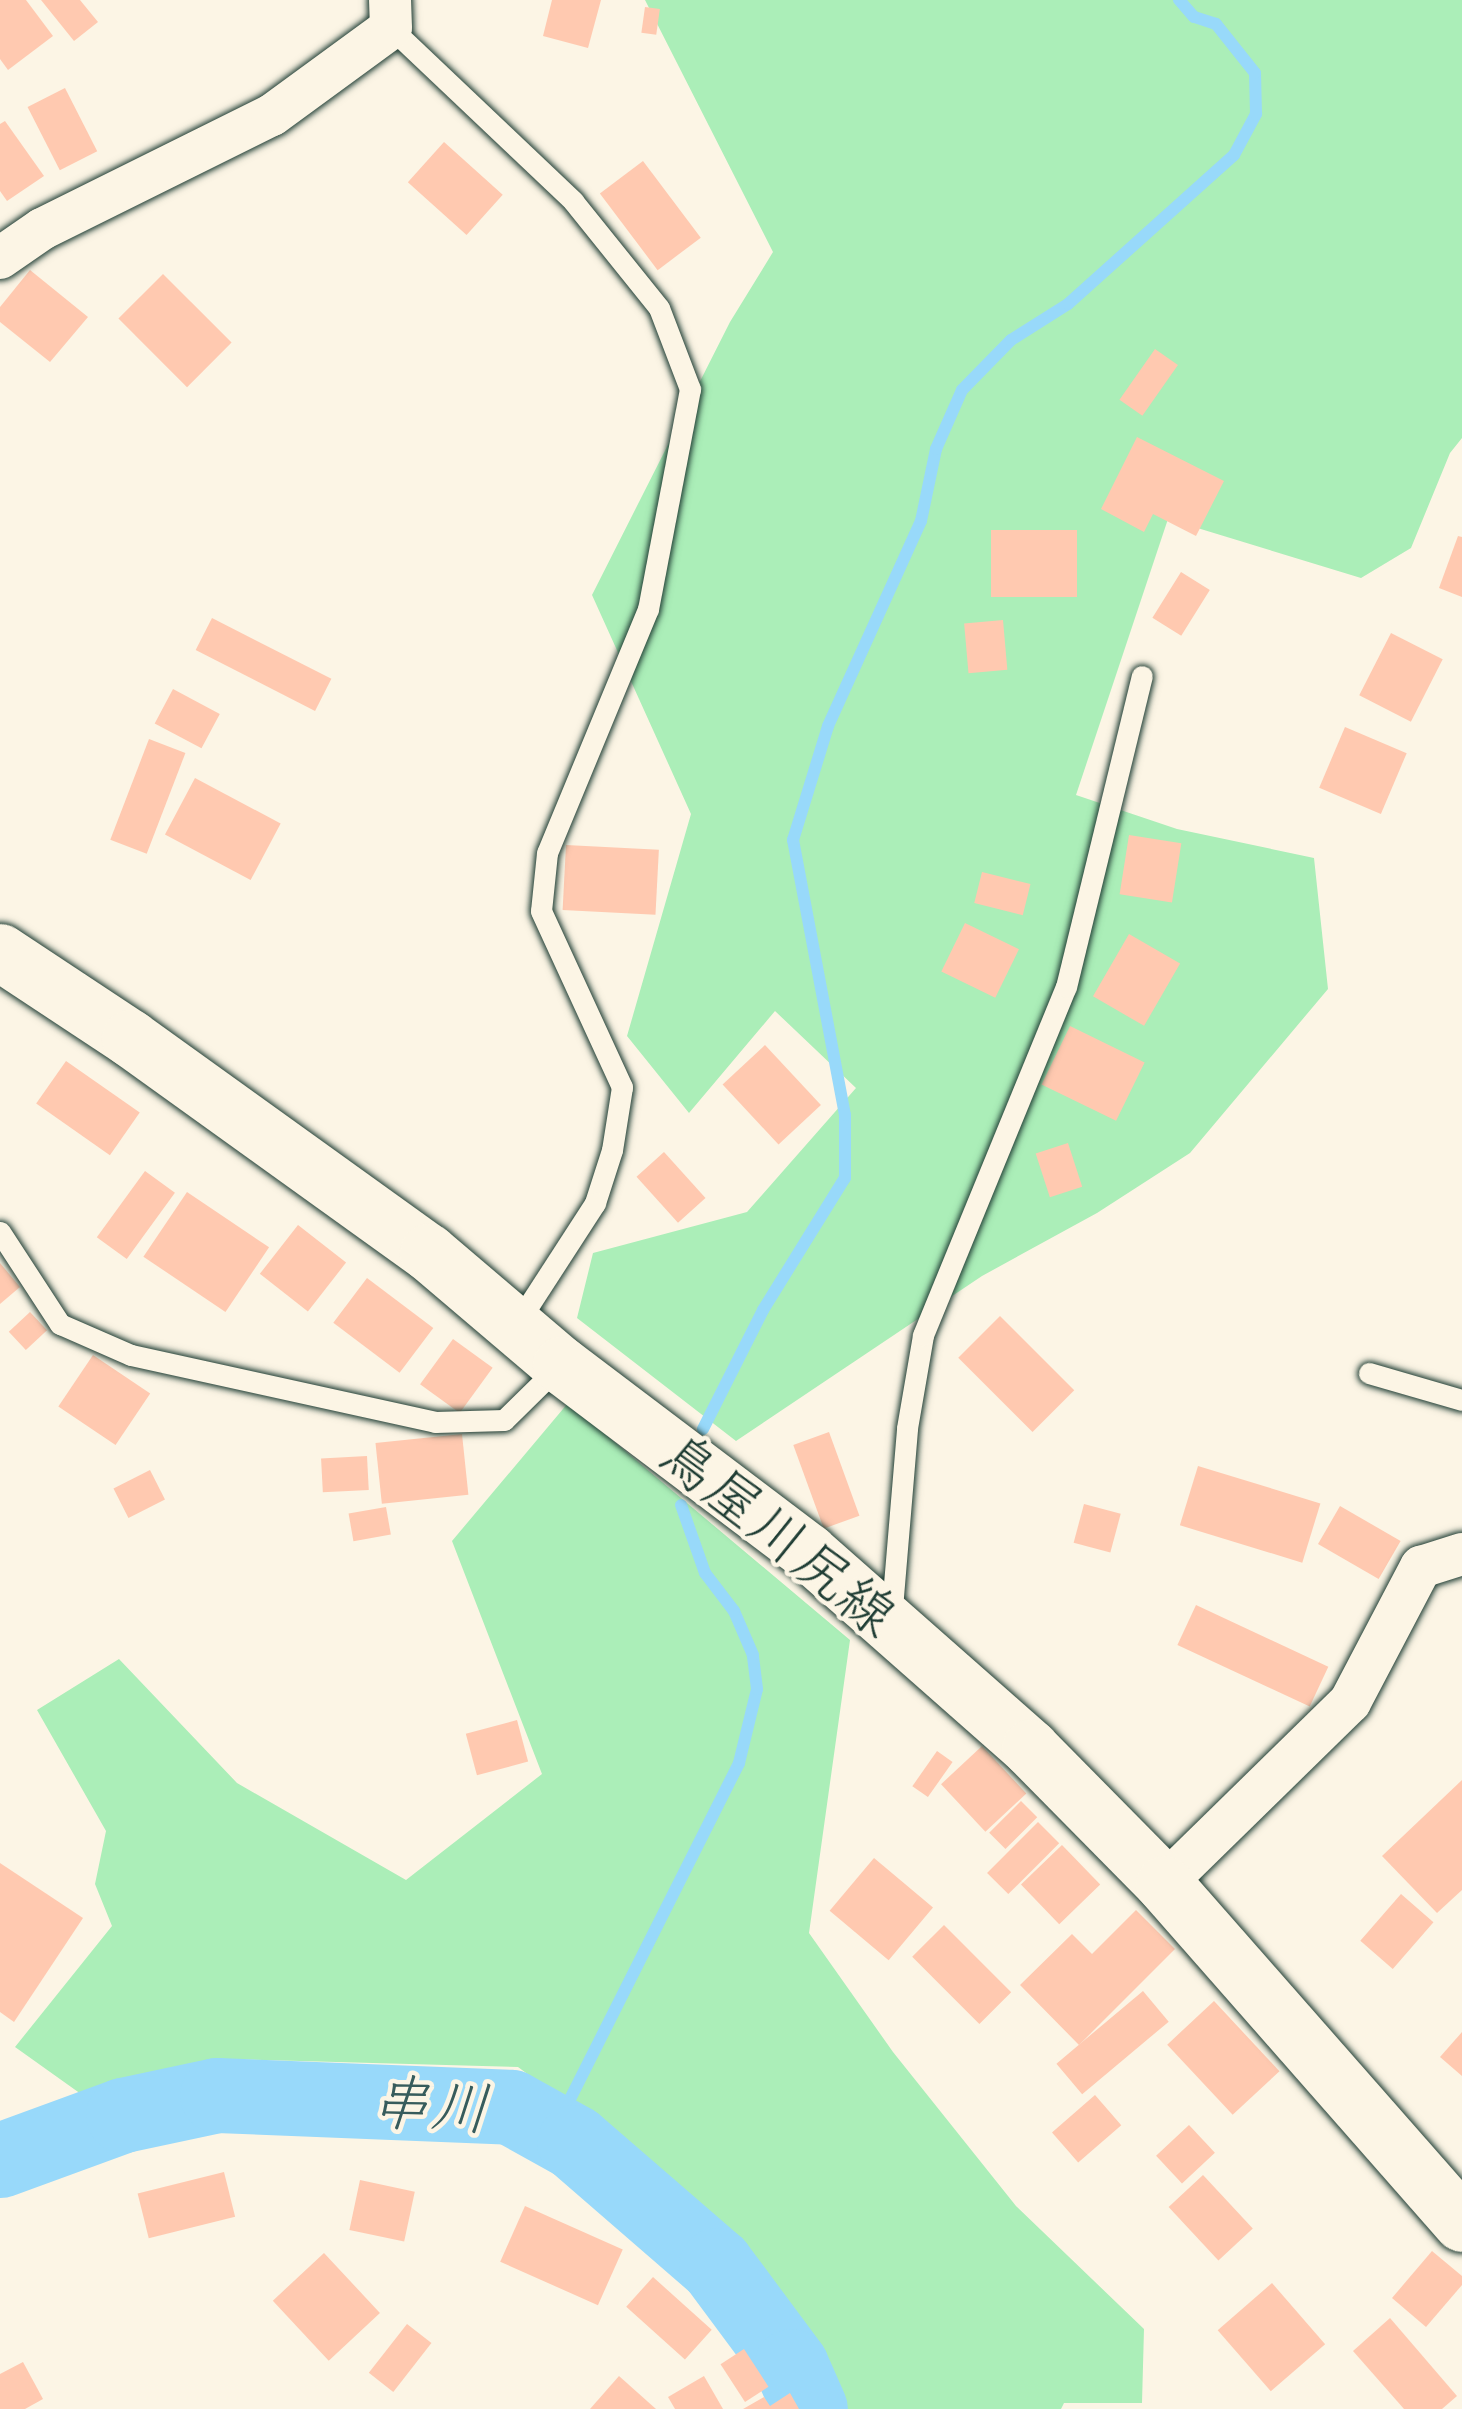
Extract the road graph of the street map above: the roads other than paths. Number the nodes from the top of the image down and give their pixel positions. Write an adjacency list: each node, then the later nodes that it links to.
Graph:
1 (390, 14): 2 (street); 6 (lane)
2 (0, 258)
3 (1142, 676): 11 (lane)
4 (0, 952): 6 (main road, 鳥屋川尻線)
5 (0, 1232): 7 (lane)
6 (515, 1328): 7 (main road, 鳥屋川尻線)
7 (561, 1365): 11 (main road, 鳥屋川尻線)
8 (1369, 1373): 9 (lane)
9 (1462, 1400)
10 (1462, 1555): 12 (street)
11 (890, 1624): 12 (main road, 鳥屋川尻線)
12 (1164, 1884): 13 (main road, 鳥屋川尻線)
13 (1462, 2223)

